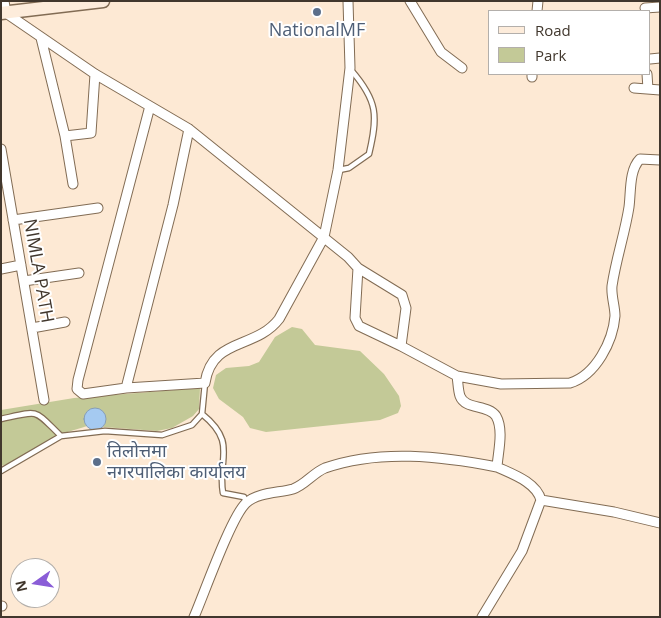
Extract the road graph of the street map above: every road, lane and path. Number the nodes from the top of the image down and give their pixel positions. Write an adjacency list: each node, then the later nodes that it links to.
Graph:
1 (103, 1): 6 (main road)
2 (348, 1): 8 (street)
3 (410, 1): 9 (street)
4 (660, 6): 5 (street)
5 (645, 7)
6 (4, 9): 7 (street)
7 (41, 38): 10 (street); 17 (street)
8 (350, 68): 20 (street); 20 (lane)
9 (462, 68)
10 (95, 74): 15 (street); 17 (street)
11 (647, 75): 13 (street)
12 (634, 88): 13 (street)
13 (648, 89): 14 (street)
14 (660, 90)
15 (150, 106): 16 (street); 35 (street)
16 (189, 129): 24 (street); 35 (street)
17 (65, 136): 21 (street)
18 (1, 149): 23 (street, NIMLA PATH)
19 (660, 160): 33 (street)
20 (338, 170): 24 (street)
21 (73, 184)
22 (98, 208): 23 (street)
23 (13, 220): 25 (street, NIMLA PATH)
24 (324, 237): 26 (street); 34 (street)
25 (21, 266): 27 (street); 29 (street, NIMLA PATH)
26 (358, 268): 32 (street); 32 (street)
27 (1, 269)
28 (79, 272): 29 (street)
29 (24, 281): 31 (street, NIMLA PATH)
30 (65, 322): 31 (street)
31 (32, 328): 36 (street, NIMLA PATH)
32 (401, 346): 33 (street)
33 (457, 376): 40 (street)
34 (205, 383): 35 (street); 37 (lane)
35 (126, 388)
36 (44, 400)
37 (202, 414): 39 (lane); 43 (lane)
38 (1, 419): 39 (lane)
39 (61, 436): 41 (lane)
40 (497, 467): 42 (street); 43 (street)
41 (1, 470)
42 (541, 500): 44 (street); 46 (street)
43 (246, 503): 45 (street)
44 (660, 523)
45 (194, 617)
46 (482, 617)

